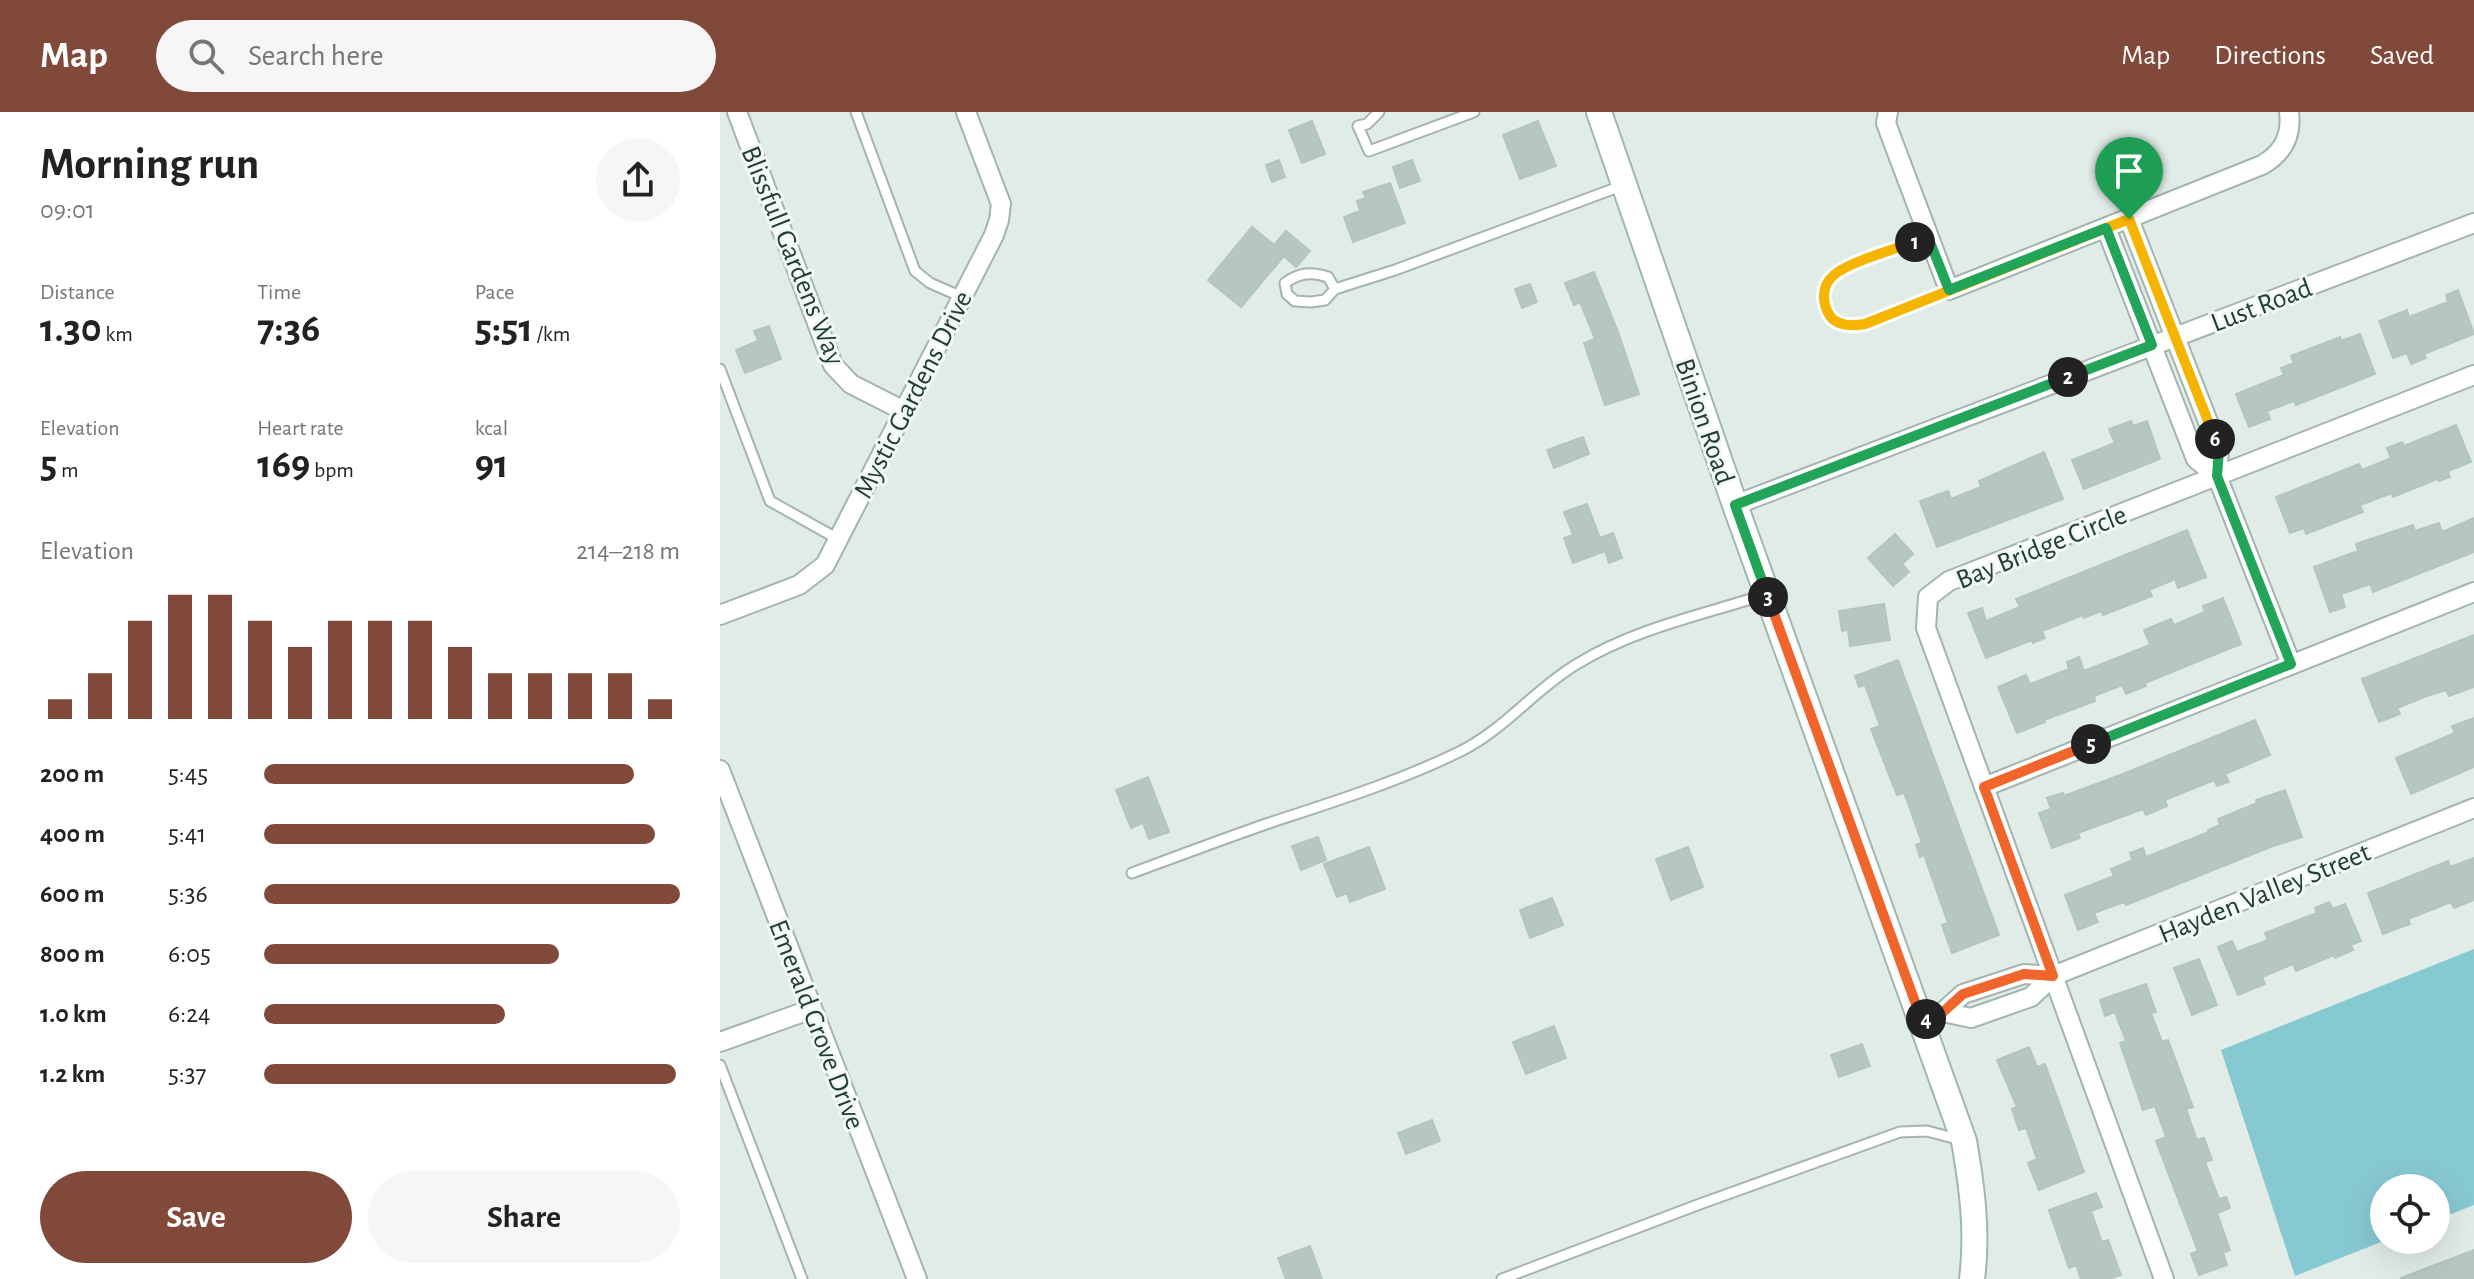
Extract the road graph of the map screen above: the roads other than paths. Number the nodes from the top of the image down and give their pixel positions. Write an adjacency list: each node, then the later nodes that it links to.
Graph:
1 (737, 112): 21 (street, Blissfull Gardens Way)
2 (856, 112): 16 (lane)
3 (966, 112): 16 (street, Mystic Gardens Drive)
4 (1379, 112): 5 (lane)
5 (1474, 112)
6 (1599, 112): 9 (main road, Binion Road)
7 (1888, 112): 13 (street)
8 (2289, 112): 10 (street)
9 (1624, 185): 14 (lane); 23 (main road, Binion Road)
10 (2129, 219): 12 (street); 17 (street)
11 (2474, 223): 17 (street, Lust Road)
12 (2106, 228): 15 (street); 18 (street)
13 (1928, 237): 15 (street); 15 (lane)
14 (1335, 289): 14 (lane)
15 (1949, 290)
16 (962, 297): 21 (street, Mystic Gardens Drive)
17 (2175, 337): 18 (street, Lust Road); 22 (street)
18 (2152, 345): 22 (street); 23 (street, Lust Road)
19 (720, 369): 24 (lane)
20 (2474, 375): 22 (street, Bay Bridge Circle)
21 (904, 411): 24 (street, Mystic Gardens Drive)
22 (2217, 476): 28 (street); 30 (street, Bay Bridge Circle)
23 (1735, 505): 26 (main road, Binion Road)
24 (838, 539): 27 (street, Mystic Gardens Drive)
25 (2474, 592): 28 (street)
26 (1767, 594): 32 (lane); 35 (main road, Binion Road)
27 (720, 615)
28 (2291, 664): 30 (street)
29 (720, 770): 34 (street, Emerald Grove Drive)
30 (1984, 787): 33 (street, Bay Bridge Circle)
31 (2474, 808): 33 (street, Hayden Valley Street)
32 (1132, 873)
33 (2053, 976): 35 (street, Hayden Valley Street); 43 (street, Bay Bridge Circle)
34 (812, 1009): 36 (street); 40 (street, Emerald Grove Drive)
35 (1933, 1016): 38 (main road, Binion Road)
36 (720, 1042)
37 (720, 1065): 39 (lane)
38 (1964, 1141): 41 (lane); 42 (main road, Binion Road)
39 (802, 1279)
40 (917, 1279)
41 (1502, 1279)
42 (1972, 1279)
43 (2164, 1279)

